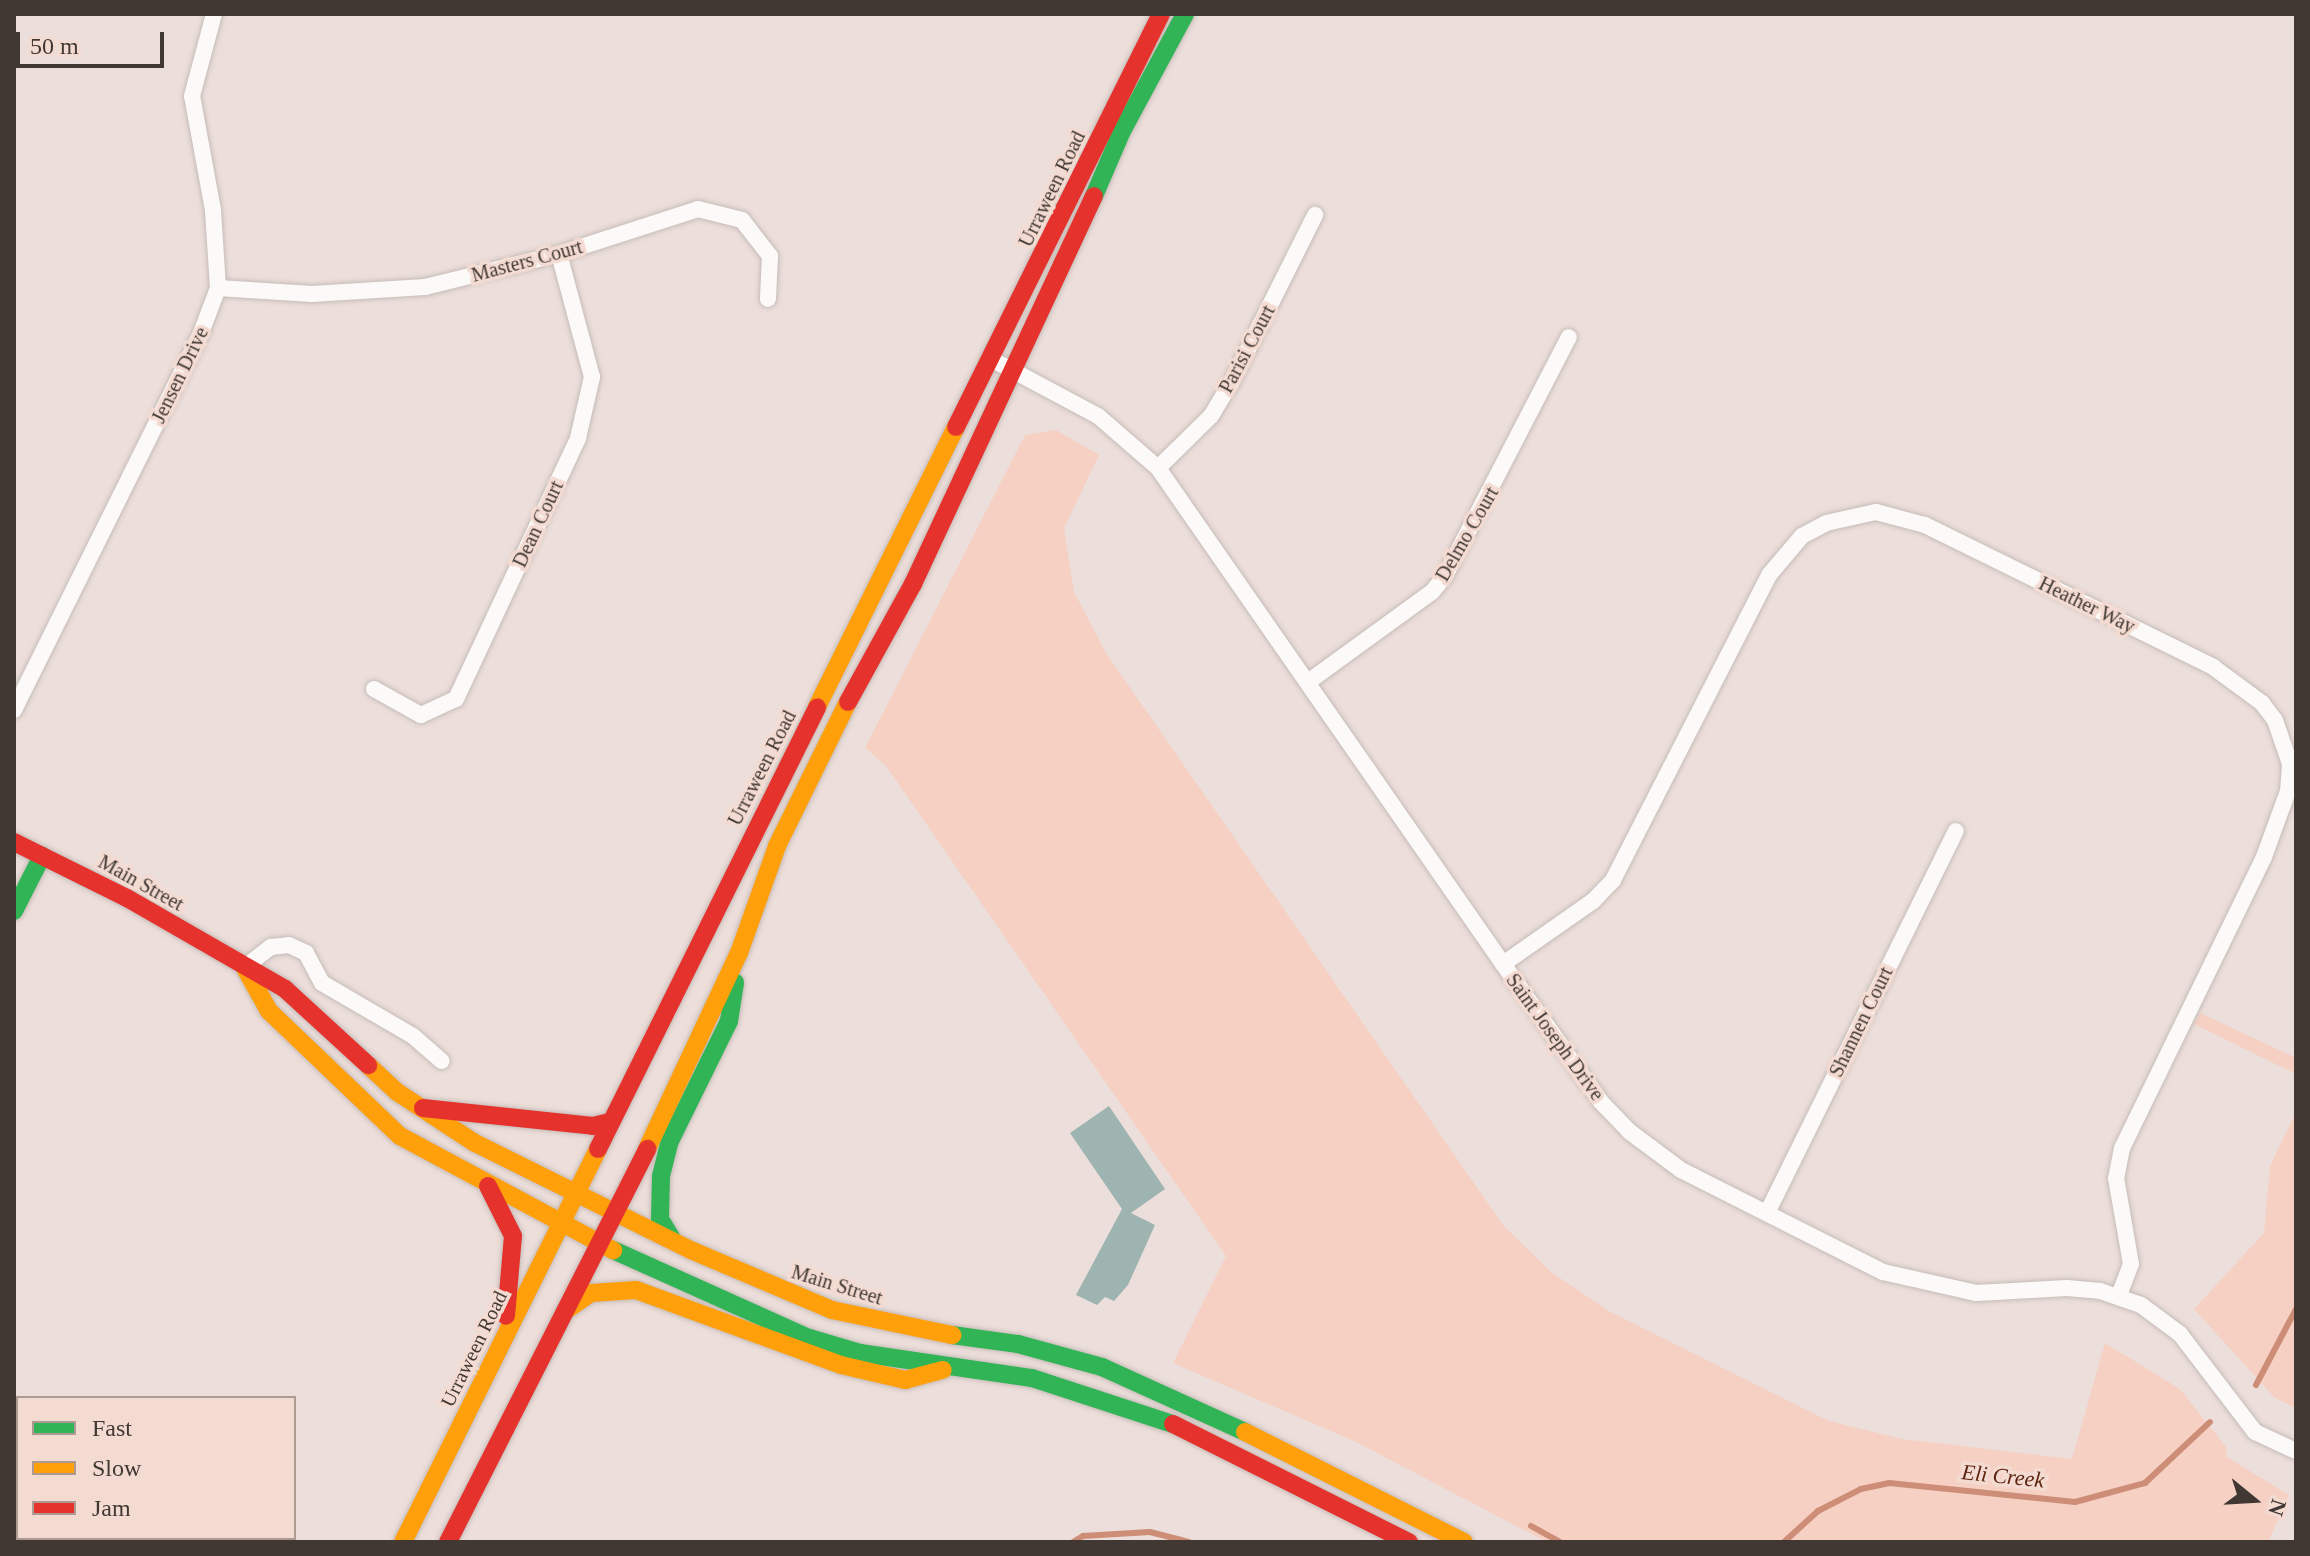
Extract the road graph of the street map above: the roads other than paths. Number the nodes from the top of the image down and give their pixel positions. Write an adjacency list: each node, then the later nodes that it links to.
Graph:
1 (214, 14): 6 (street, Jensen Drive)
2 (1161, 14): 9 (main road, Urraween Road)
3 (1185, 14): 10 (main road, Urraween Road)
4 (1315, 215): 11 (street, Parisi Court)
5 (559, 254): 6 (street, Masters Court); 7 (street, Masters Court); 13 (street, Dean Court)
6 (218, 288): 14 (street, Jensen Drive)
7 (768, 299)
8 (1569, 337): 12 (street, Delmo Court)
9 (993, 360): 10 (street, Saint Joseph Drive); 25 (main road, Urraween Road)
10 (1015, 371): 11 (street, Saint Joseph Drive); 20 (main road, Urraween Road)
11 (1158, 468): 12 (street, Saint Joseph Drive)
12 (1308, 682): 21 (street, Saint Joseph Drive)
13 (374, 689)
14 (14, 710)
15 (2290, 738): 21 (street, Heather Way); 33 (street, Heather Way)
16 (1956, 831): 29 (street, Shannen Court)
17 (14, 842): 18 (main road, Main Street)
18 (42, 856): 19 (main road); 22 (main road, Main Street)
19 (14, 911)
20 (739, 953): 28 (main road, Urraween Road); 31 (main road)
21 (1503, 964): 29 (street, Saint Joseph Drive)
22 (245, 967): 23 (street); 24 (main road, Main Street); 26 (main road)
23 (442, 1061)
24 (422, 1108): 25 (main road); 27 (main road, Main Street)
25 (609, 1122): 27 (main road, Urraween Road)
26 (488, 1186): 30 (main road); 35 (main road)
27 (575, 1193): 28 (main road, Main Street); 30 (main road, Urraween Road)
28 (616, 1213): 31 (main road, Main Street); 32 (main road, Urraween Road)
29 (1767, 1213): 33 (street, Saint Joseph Drive)
30 (560, 1224): 32 (main road); 35 (main road, Urraween Road)
31 (672, 1239): 41 (main road, Main Street)
32 (600, 1244): 34 (main road, Urraween Road); 36 (main road)
33 (2119, 1296): 37 (street, Saint Joseph Drive)
34 (565, 1311): 36 (main road); 39 (main road, Urraween Road)
35 (501, 1345): 38 (main road, Urraween Road)
36 (956, 1367): 40 (main road)
37 (2296, 1451)
38 (403, 1542)
39 (448, 1542)
40 (1409, 1542)
41 (1464, 1542)

